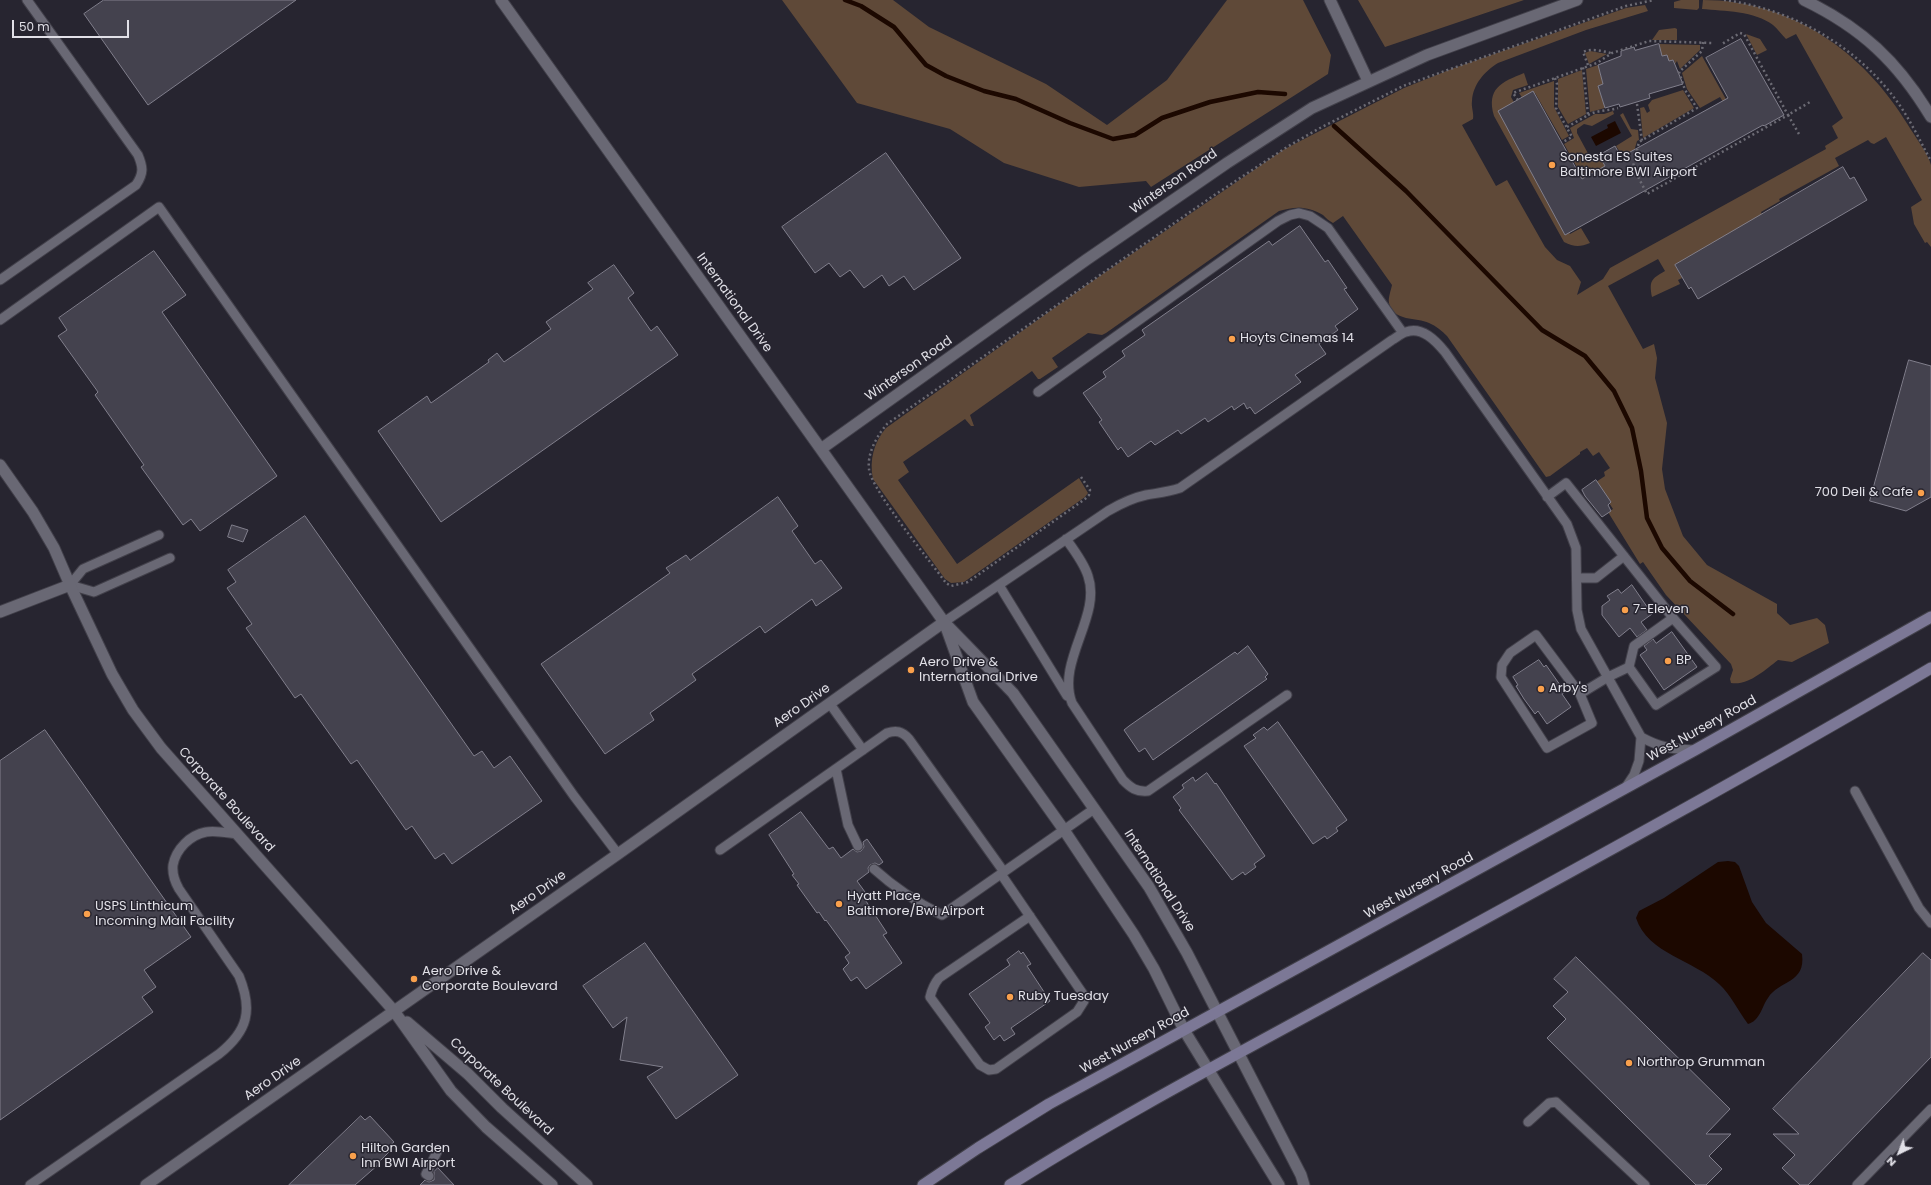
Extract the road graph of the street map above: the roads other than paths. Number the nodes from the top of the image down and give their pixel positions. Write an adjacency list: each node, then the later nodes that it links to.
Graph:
1 (27, 0): 8 (lane)
2 (501, 0): 12 (street, International Drive)
3 (1330, 0): 6 (street)
4 (1577, 0): 6 (street, Winterson Road)
5 (1804, 0): 7 (street)
6 (1368, 81): 12 (street, Winterson Road)
7 (1931, 118)
8 (0, 280)
9 (0, 320): 44 (lane)
10 (1404, 333): 11 (lane); 14 (lane); 16 (lane)
11 (1038, 392)
12 (821, 449): 25 (street, International Drive)
13 (0, 465): 20 (street, Corporate Boulevard)
14 (1548, 497): 17 (lane); 19 (lane)
15 (159, 535): 20 (lane)
16 (1066, 539): 21 (lane); 31 (lane)
17 (1624, 556): 19 (lane); 24 (lane)
18 (170, 558): 20 (lane)
19 (1577, 578): 28 (lane)
20 (70, 585): 22 (street); 41 (street, Corporate Boulevard)
21 (999, 585): 25 (lane); 31 (lane)
22 (0, 612)
23 (1931, 617): 35 (main road, West Nursery Road)
24 (1673, 618): 26 (lane); 26 (lane)
25 (944, 622): 32 (street, Aero Drive); 39 (street, International Drive); 40 (street, International Drive)
26 (1629, 667): 28 (lane)
27 (1931, 668): 52 (main road)
28 (1608, 677): 30 (lane); 33 (lane)
29 (1287, 694): 31 (lane)
30 (1580, 694): 30 (lane)
31 (1072, 703)
32 (830, 704): 34 (lane); 44 (street, Aero Drive)
33 (1641, 737): 35 (lane); 37 (lane)
34 (863, 750): 36 (lane); 46 (lane)
35 (1695, 750): 37 (main road, West Nursery Road)
36 (836, 769): 42 (lane); 43 (lane)
37 (1626, 787): 50 (main road, West Nursery Road)
38 (1855, 791): 48 (lane)
39 (1094, 809): 40 (lane); 50 (street, International Drive)
40 (1064, 830): 46 (lane); 51 (street, International Drive)
41 (237, 834): 49 (street, Corporate Boulevard); 58 (lane)
42 (858, 846)
43 (720, 850)
44 (618, 854): 49 (street, Aero Drive)
45 (874, 869): 46 (lane)
46 (1003, 873): 47 (lane)
47 (1030, 916): 47 (lane)
48 (1931, 923)
49 (394, 1011): 59 (street, Aero Drive); 60 (street, Corporate Boulevard); 61 (street, Corporate Boulevard)
50 (1218, 1012): 51 (main road, West Nursery Road); 52 (street, International Drive)
51 (1184, 1030): 53 (street, International Drive); 62 (main road, West Nursery Road)
52 (1240, 1053): 53 (main road); 65 (street, International Drive)
53 (1209, 1070): 63 (main road); 64 (street, International Drive)
54 (1931, 1109): 67 (lane)
55 (1528, 1122): 66 (lane)
56 (438, 1150): 57 (lane)
57 (429, 1176)
58 (30, 1185)
59 (146, 1185)
60 (552, 1185)
61 (587, 1185)
62 (924, 1185)
63 (1010, 1185)
64 (1279, 1185)
65 (1304, 1185)
66 (1645, 1185)
67 (1857, 1185)

